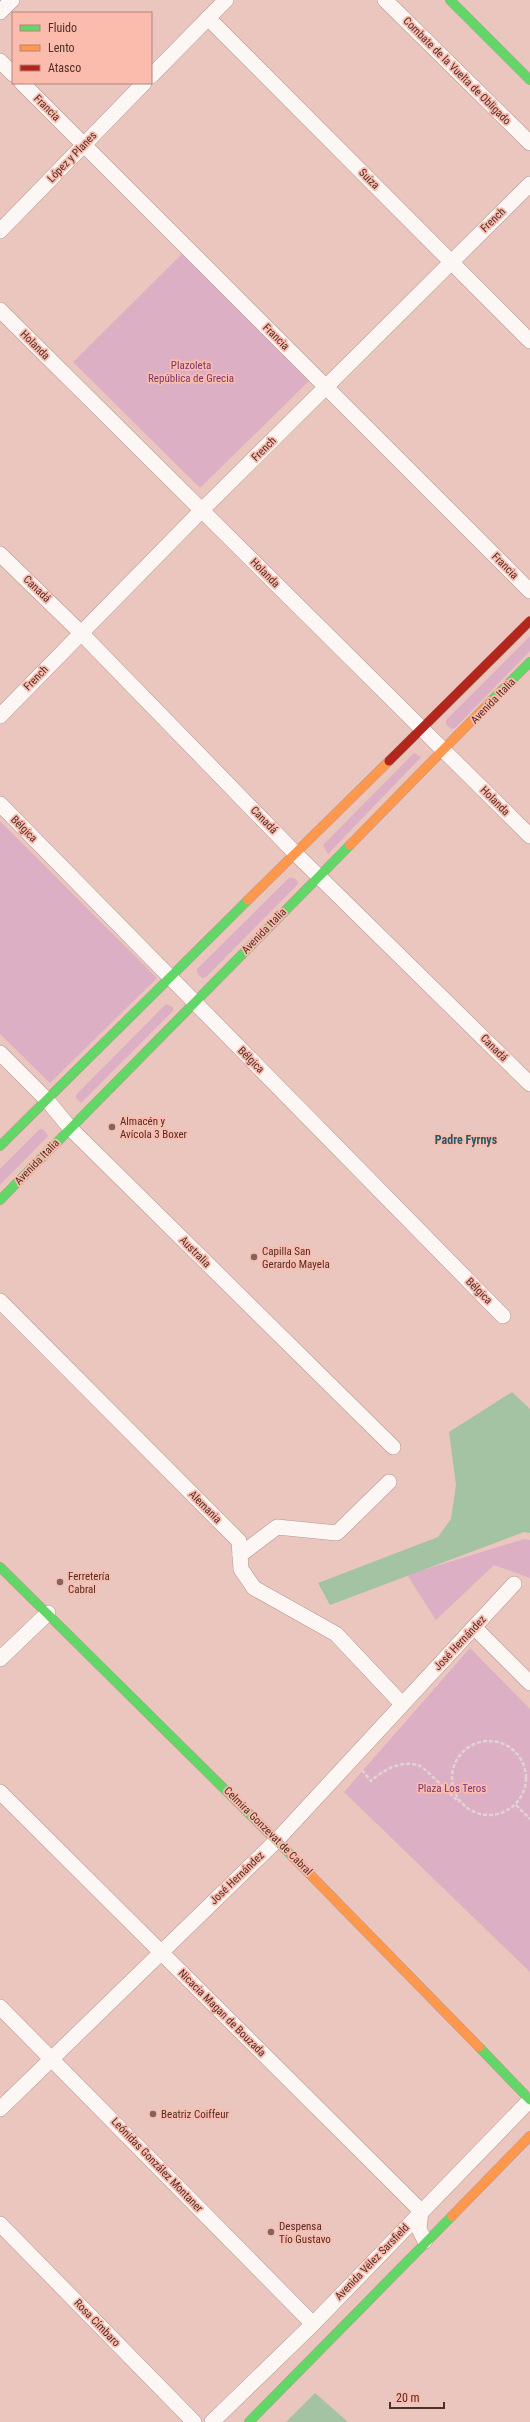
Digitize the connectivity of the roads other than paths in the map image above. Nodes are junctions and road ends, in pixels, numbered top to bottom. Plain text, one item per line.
1 (12, 0) edge
2 (226, 0) edge
3 (385, 0) edge
4 (450, 0) edge
5 (0, 12) edge
6 (208, 18) junction
7 (0, 61) edge
8 (12, 73) edge
9 (152, 75) edge
10 (530, 80) edge
11 (23, 84) edge
12 (143, 84) edge
13 (530, 143) edge
14 (84, 145) junction
15 (530, 184) edge
16 (0, 231) edge
17 (451, 261) junction
18 (0, 310) edge
19 (530, 341) edge
20 (326, 387) junction
21 (201, 511) junction
22 (0, 554) edge
23 (530, 591) edge
24 (530, 621) edge
25 (80, 632) junction
26 (530, 662) edge
27 (0, 716) edge
28 (423, 729) junction
29 (445, 751) junction
30 (0, 804) edge
31 (530, 836) edge
32 (296, 854) junction
33 (318, 876) junction
34 (170, 976) junction
35 (194, 1002) junction
36 (0, 1053) edge
37 (530, 1084) edge
38 (47, 1100) junction
39 (70, 1128) junction
40 (0, 1146) edge
41 (0, 1200) edge
42 (0, 1302) edge
43 (503, 1316) dead end
44 (393, 1447) dead end
45 (389, 1482) dead end
46 (240, 1555) junction
47 (0, 1567) edge
48 (514, 1584) dead end
49 (48, 1613) junction
50 (475, 1628) junction
51 (0, 1659) edge
52 (530, 1683) edge
53 (402, 1704) junction
54 (0, 1792) edge
55 (277, 1840) junction
56 (160, 1951) junction
57 (0, 2007) edge
58 (52, 2059) junction
59 (530, 2100) edge
60 (0, 2109) edge
61 (530, 2136) edge
62 (421, 2211) junction
63 (0, 2224) edge
64 (425, 2241) junction
65 (312, 2324) junction
66 (194, 2422) edge
67 (212, 2422) edge
68 (249, 2422) edge

1 - 5 street
2 - 6 street
3 - 13 street, Combate de la Vuelta de Obligado
4 - 10 main road
6 - 9 street
6 - 17 street, Suiza
7 - 8 street
11 - 14 street, Francia
12 - 14 street, López y Planes
14 - 16 street, López y Planes
14 - 20 street, Francia
15 - 17 street, French
17 - 19 street, Suiza
17 - 20 street, French
18 - 21 street, Holanda
20 - 21 street, French
20 - 23 street, Francia
21 - 25 street, French
21 - 28 street, Holanda
22 - 25 street, Canadá
24 - 28 main road
25 - 27 street, French
25 - 32 street, Canadá
26 - 29 main road, Avenida Italia
28 - 29 street, Holanda
28 - 32 main road
29 - 31 street, Holanda
29 - 33 main road, Avenida Italia
30 - 34 street, Bélgica
32 - 33 street, Canadá
32 - 34 main road
33 - 35 main road, Avenida Italia
33 - 37 street, Canadá
34 - 35 street, Bélgica
34 - 38 main road
35 - 39 main road, Avenida Italia
35 - 43 street, Bélgica
36 - 38 street, Australia
38 - 39 street, Australia
38 - 40 main road
39 - 41 main road, Avenida Italia
39 - 44 street, Australia
42 - 46 street, Alemania
45 - 46 street
46 - 53 street, Alemania
47 - 49 main road, Celmira Gonzevat de Cabral
48 - 50 street, José Hernández
49 - 51 street
49 - 55 main road, Celmira Gonzevat de Cabral
50 - 52 street
50 - 53 street, José Hernández
53 - 55 street, José Hernández
54 - 56 street, Nicacia Magan de Bouzada
55 - 56 street, José Hernández
55 - 59 main road, Celmira Gonzevat de Cabral
56 - 58 street, José Hernández
56 - 62 street, Nicacia Magan de Bouzada
57 - 58 street, Leónidas González Montaner
58 - 60 street, José Hernández
58 - 65 street, Leónidas González Montaner
59 - 62 street, Avenida Vélez Sarsfield
61 - 64 main road
62 - 64 street
62 - 65 street, Avenida Vélez Sarsfield
63 - 66 street, Rosa Címbaro
64 - 68 main road
65 - 67 street, Avenida Vélez Sarsfield

